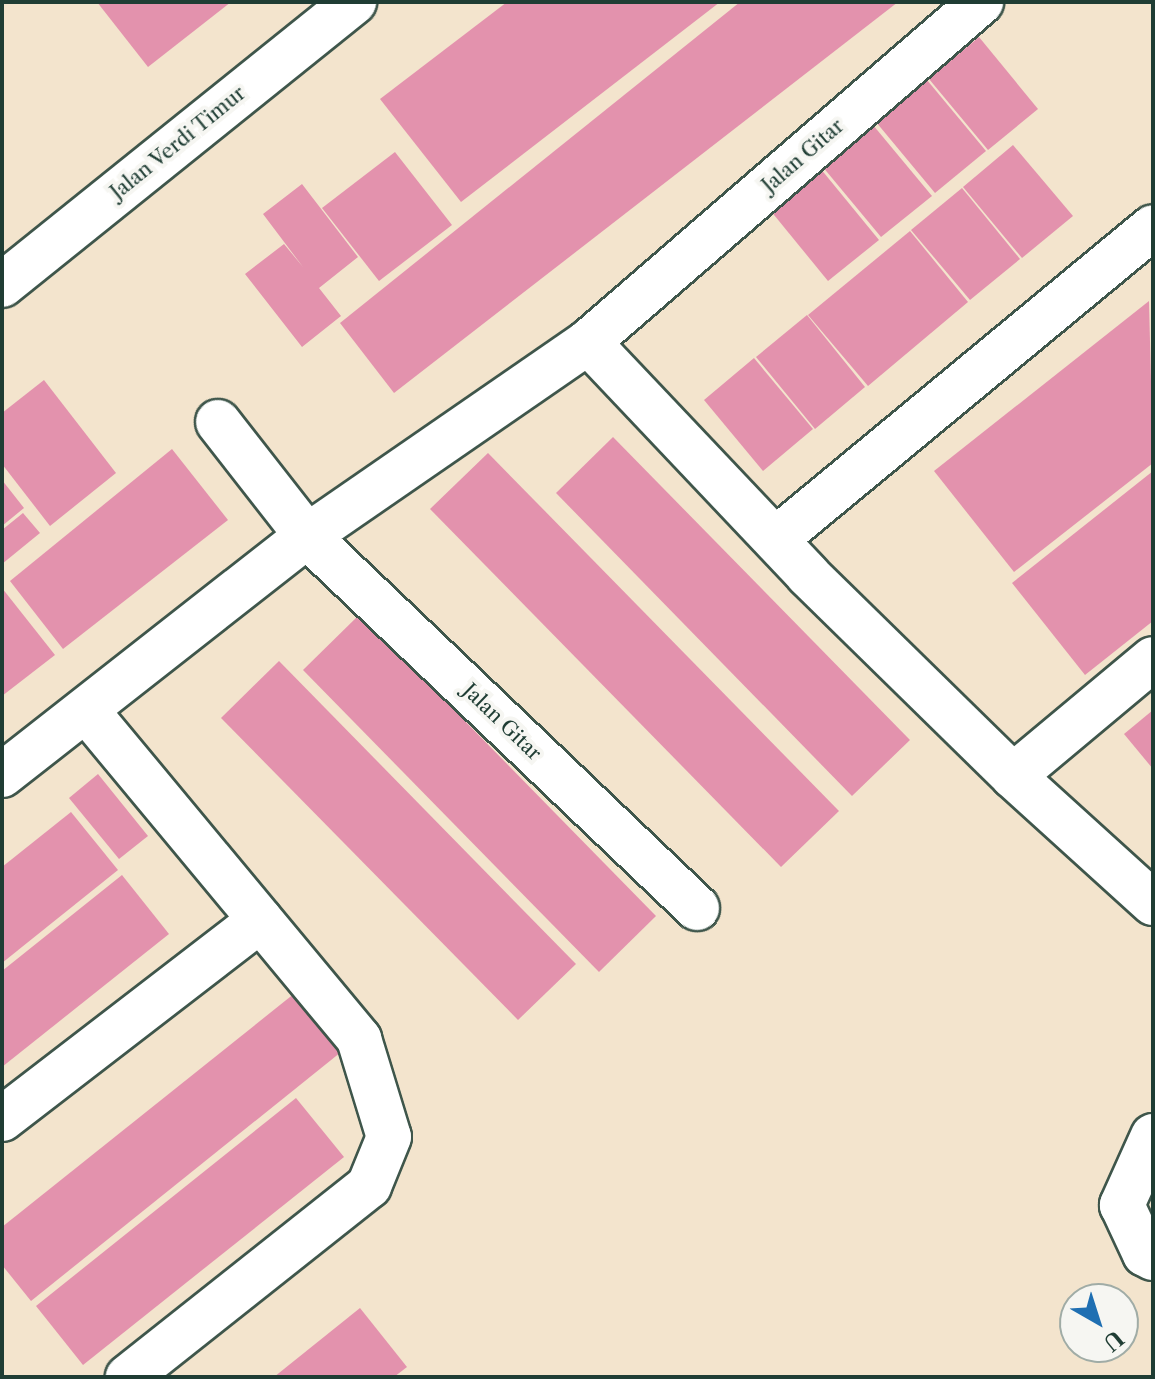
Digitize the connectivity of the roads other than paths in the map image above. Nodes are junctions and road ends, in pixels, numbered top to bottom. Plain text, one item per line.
1 (354, 2) edge
2 (981, 2) edge
3 (1153, 227) edge
4 (2, 285) edge
5 (588, 342) junction
6 (218, 422) dead end
7 (307, 536) junction
8 (776, 539) junction
9 (1153, 659) edge
10 (86, 710) junction
11 (2, 775) edge
12 (1013, 776) junction
13 (1153, 903) edge
14 (697, 908) dead end
15 (260, 920) junction
16 (2, 1119) edge
17 (1153, 1136) edge
18 (1153, 1258) edge
19 (128, 1377) edge

1 - 4 street, Jalan Verdi Timur
2 - 5 street, Jalan Gitar
3 - 8 street
5 - 7 street, Jalan Gitar
5 - 8 street
6 - 7 street, Jalan Gitar
7 - 10 street, Jalan Gitar
7 - 14 street, Jalan Gitar
8 - 12 street
9 - 12 street
10 - 11 street, Jalan Gitar
10 - 15 street
12 - 13 street
15 - 16 street
15 - 19 street
17 - 18 street

